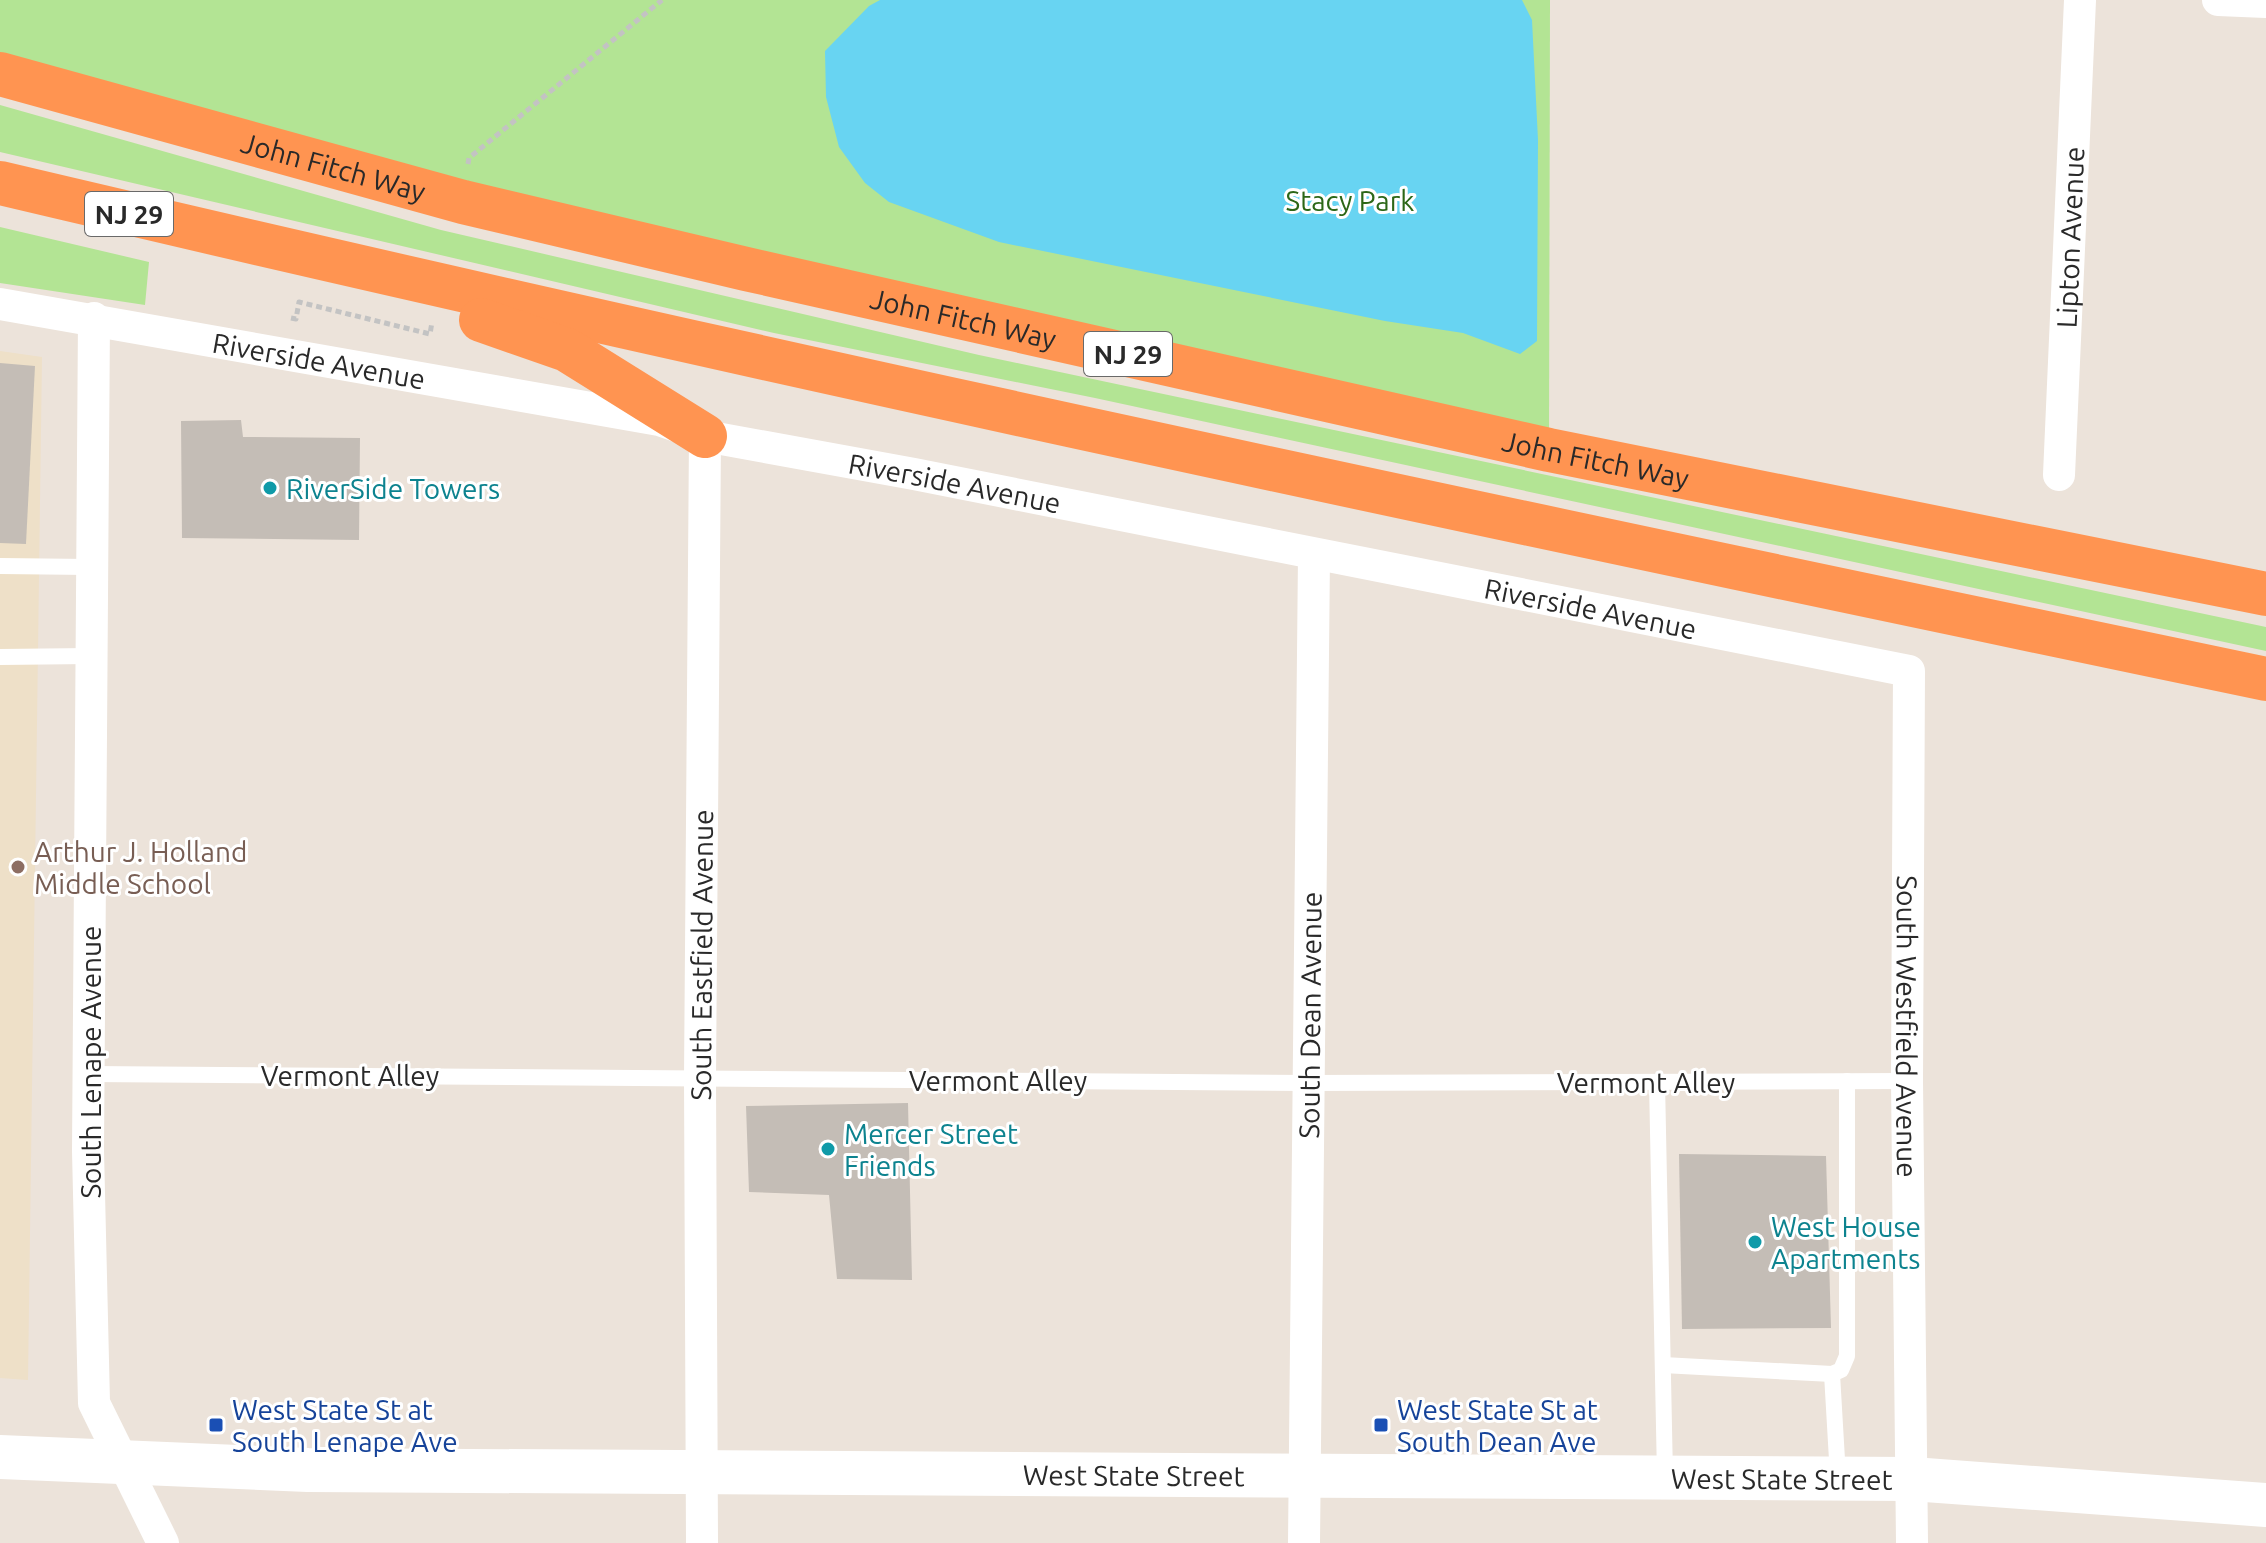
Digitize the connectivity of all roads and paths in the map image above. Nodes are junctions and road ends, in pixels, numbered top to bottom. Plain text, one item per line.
1 (662, 0) edge
2 (2080, 0) edge
3 (2218, 0) edge
4 (2266, 2) edge
5 (0, 74) edge
6 (572, 75) dead end
7 (0, 183) edge
8 (259, 244) junction
9 (0, 304) edge
10 (94, 318) junction
11 (705, 436) junction
12 (2059, 475) dead end
13 (1314, 555) junction
14 (0, 566) edge
15 (90, 567) junction
16 (2266, 594) edge
17 (90, 656) junction
18 (0, 657) edge
19 (1909, 671) joint
20 (2266, 679) edge
21 (89, 1074) junction
22 (700, 1078) junction
23 (1847, 1081) junction
24 (1907, 1081) junction
25 (1657, 1082) junction
26 (1308, 1083) junction
27 (1663, 1365) junction
28 (1832, 1374) junction
29 (0, 1457) edge
30 (122, 1463) junction
31 (703, 1473) junction
32 (1305, 1475) junction
33 (1665, 1477) junction
34 (1838, 1478) junction
35 (1912, 1479) junction
36 (2266, 1505) edge
37 (163, 1543) edge
38 (702, 1543) edge
39 (1304, 1543) edge
40 (1912, 1543) edge

1 - 6 path
2 - 12 street, Lipton Avenue
3 - 4 street
5 - 16 highway, John Fitch Way / NJ 29
7 - 8 highway, NJ 29
8 - 11 highway
8 - 20 highway, NJ 29
9 - 10 street, Riverside Avenue
10 - 11 street, Riverside Avenue
10 - 15 street, South Lenape Avenue
11 - 13 street, Riverside Avenue
11 - 22 street, South Eastfield Avenue
13 - 19 street, Riverside Avenue
13 - 26 street, South Dean Avenue
14 - 15 lane
15 - 17 street, South Lenape Avenue
17 - 18 lane
17 - 21 street, South Lenape Avenue
19 - 24 street, South Westfield Avenue
21 - 22 lane, Vermont Alley
21 - 30 street, South Lenape Avenue
22 - 26 lane, Vermont Alley
22 - 31 street, South Eastfield Avenue
23 - 24 lane, Vermont Alley
23 - 25 lane, Vermont Alley
23 - 28 lane
24 - 35 street, South Westfield Avenue
25 - 26 lane, Vermont Alley
25 - 27 lane
26 - 32 street, South Dean Avenue
27 - 28 lane
27 - 33 lane
28 - 34 lane
29 - 30 main road, West State Street
30 - 31 main road, West State Street
30 - 37 street, South Lenape Avenue
31 - 32 main road, West State Street
31 - 38 street, South Eastfield Avenue
32 - 33 main road, West State Street
32 - 39 street, South Dean Avenue
33 - 34 main road, West State Street
34 - 35 main road, West State Street
35 - 36 main road, West State Street
35 - 40 street, South Westfield Avenue

